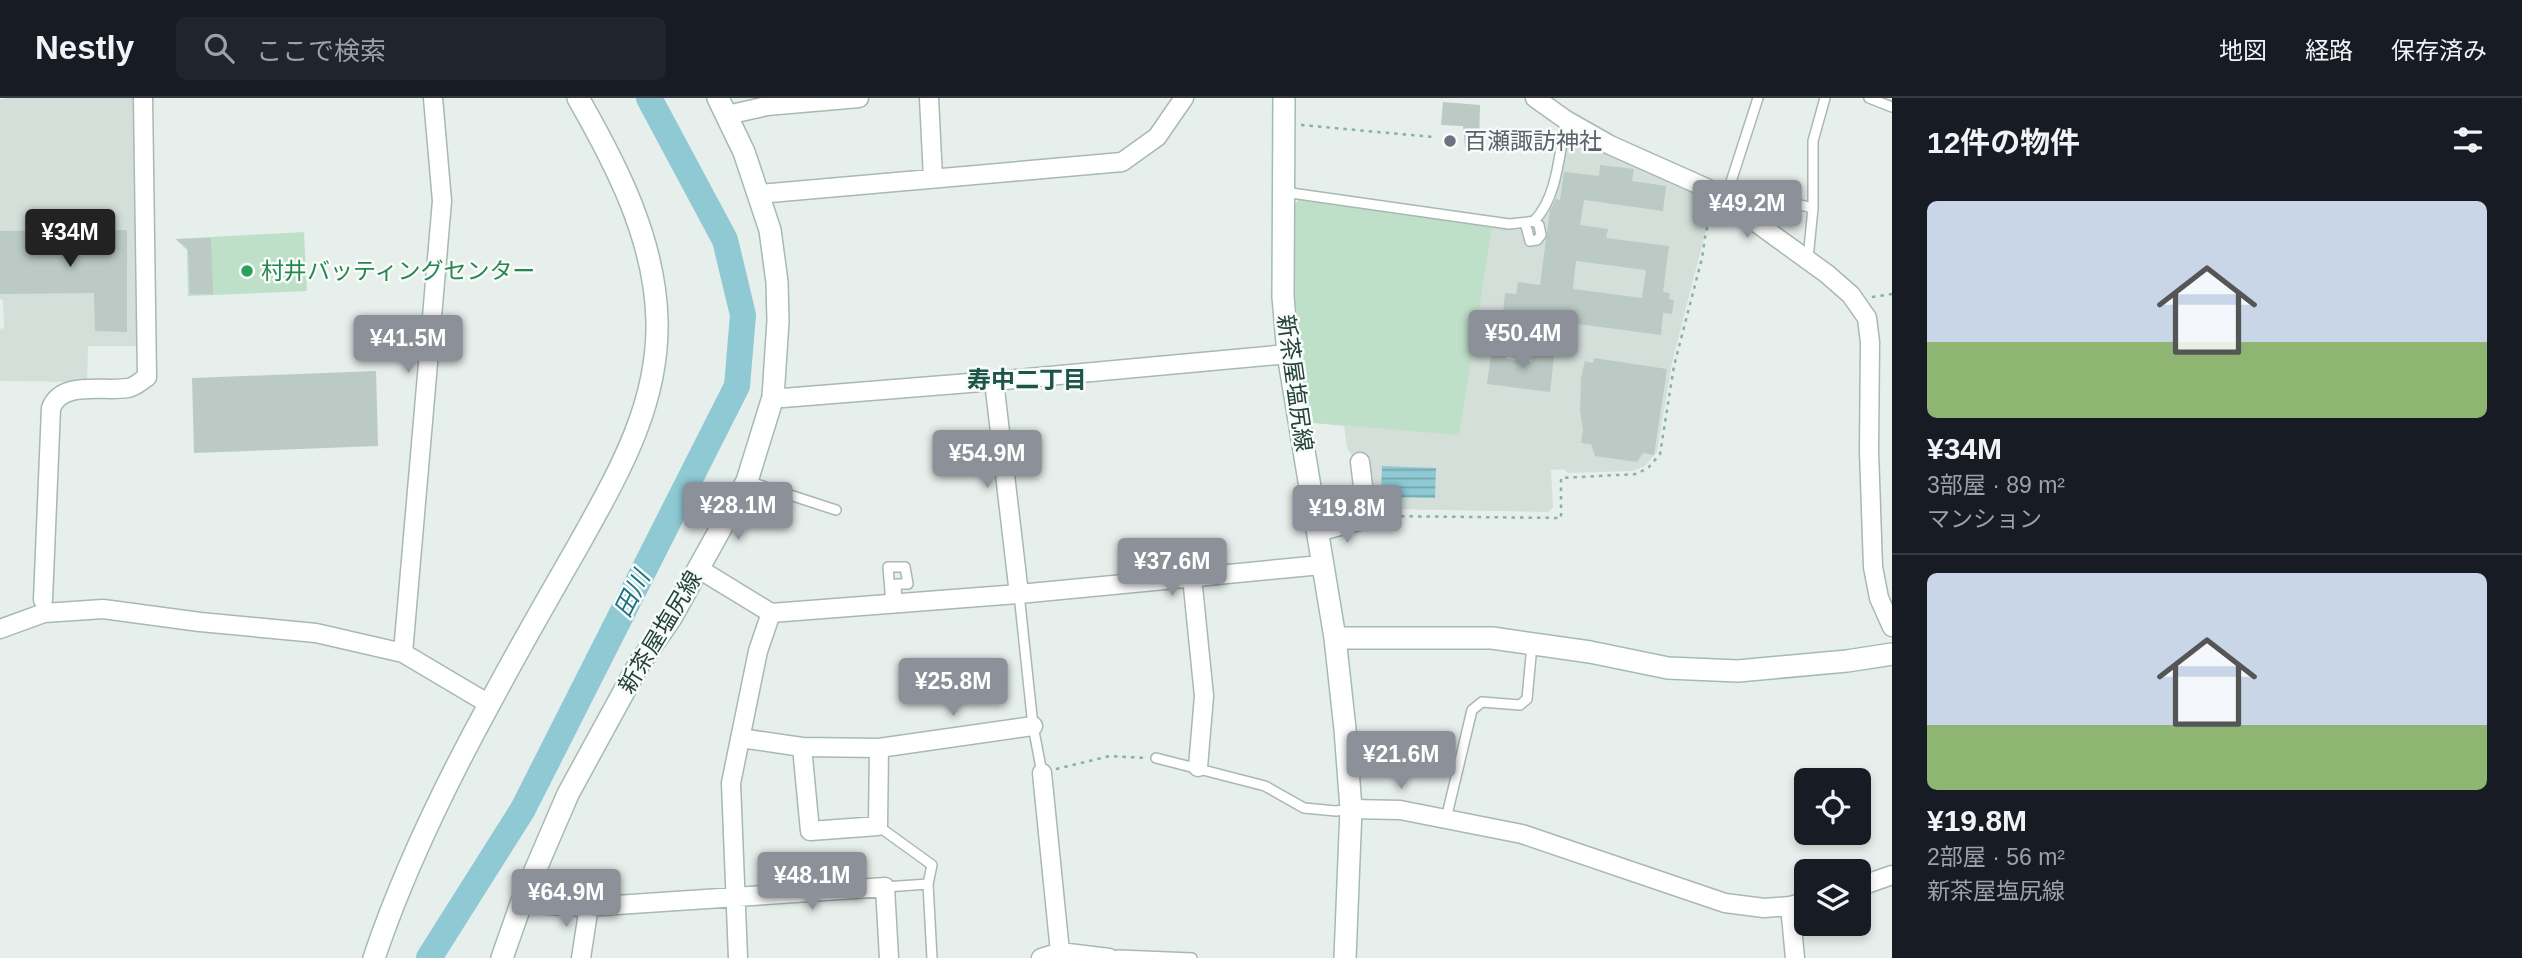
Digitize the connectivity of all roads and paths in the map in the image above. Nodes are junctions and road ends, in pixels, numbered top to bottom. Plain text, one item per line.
1 (143, 98) edge
2 (433, 98) edge
3 (578, 98) edge
4 (859, 98) edge
5 (929, 98) edge
6 (1184, 98) edge
7 (1284, 98) edge
8 (1535, 98) edge
9 (1758, 98) edge
10 (1825, 98) edge
11 (1869, 98) edge
12 (767, 102) edge
13 (722, 107) edge
14 (1892, 107) edge
15 (1566, 120) junction
16 (1284, 123) junction
17 (1433, 137) dead end
18 (933, 178) junction
19 (1284, 192) junction
20 (1725, 193) junction
21 (759, 194) junction
22 (1813, 208) junction
23 (1808, 260) junction
24 (1288, 354) junction
25 (994, 381) junction
26 (783, 398) dead end
27 (1360, 462) dead end
28 (747, 481) junction
29 (836, 510) dead end
30 (1367, 519) junction
31 (1317, 533) junction
32 (1321, 565) junction
33 (699, 569) junction
34 (1192, 577) junction
35 (1018, 594) junction
36 (43, 600) dead end
37 (771, 613) junction
38 (1892, 627) edge
39 (0, 629) edge
40 (1335, 638) junction
41 (1532, 643) junction
42 (402, 653) junction
43 (1892, 654) edge
44 (489, 704) junction
45 (1033, 726) junction
46 (740, 738) junction
47 (802, 747) junction
48 (879, 748) junction
49 (1156, 758) joint
50 (1198, 767) junction
51 (1042, 773) junction
52 (1350, 808) junction
53 (1446, 819) junction
54 (878, 826) junction
55 (1892, 875) edge
56 (1871, 882) edge
57 (928, 884) junction
58 (885, 887) junction
59 (736, 897) junction
60 (522, 901) junction
61 (1794, 904) edge
62 (589, 906) junction
63 (1796, 936) edge
64 (1060, 952) junction
65 (1108, 957) edge
66 (374, 958) edge
67 (502, 958) edge
68 (581, 958) edge
69 (737, 958) edge
70 (889, 958) edge
71 (932, 958) edge
72 (1041, 958) edge
73 (1192, 958) edge
74 (1345, 958) edge
75 (1795, 958) edge

1 - 36 street
2 - 42 street
3 - 44 main road
4 - 12 street
5 - 18 street
6 - 18 street
7 - 16 main road, 新茶屋塩尻線
8 - 15 street
9 - 20 lane
10 - 22 lane
11 - 14 lane
12 - 13 street
13 - 21 main road, 新茶屋塩尻線
15 - 19 lane
15 - 20 street
16 - 17 path
16 - 19 main road, 新茶屋塩尻線
18 - 21 street
19 - 24 main road, 新茶屋塩尻線
20 - 22 lane
20 - 23 street
20 - 30 path
21 - 28 main road, 新茶屋塩尻線
22 - 23 lane
23 - 38 street
24 - 25 street
24 - 31 main road, 新茶屋塩尻線
25 - 26 street
25 - 35 street
27 - 30 street
28 - 29 lane
28 - 33 main road, 新茶屋塩尻線
30 - 31 street
31 - 32 main road, 新茶屋塩尻線
32 - 34 street
32 - 40 main road, 新茶屋塩尻線
33 - 37 street
33 - 60 main road, 新茶屋塩尻線
34 - 35 street
34 - 50 street
35 - 37 street
35 - 45 lane
37 - 46 street
39 - 42 street
40 - 41 main road
40 - 52 main road, 新茶屋塩尻線
41 - 43 main road
41 - 53 lane
42 - 44 street
44 - 66 main road
45 - 48 street
45 - 51 lane
46 - 47 street
46 - 59 street
47 - 48 street
47 - 54 street
48 - 54 street
49 - 50 lane
49 - 51 path
50 - 52 lane
51 - 64 street
52 - 53 street
52 - 74 main road, 新茶屋塩尻線
53 - 61 street
54 - 57 lane
55 - 56 street
57 - 58 lane
57 - 71 lane
58 - 59 street
58 - 70 street
59 - 62 street
59 - 69 street
60 - 62 street
60 - 67 main road, 新茶屋塩尻線
62 - 68 street
63 - 75 street
64 - 65 street
64 - 72 street
65 - 73 lane

